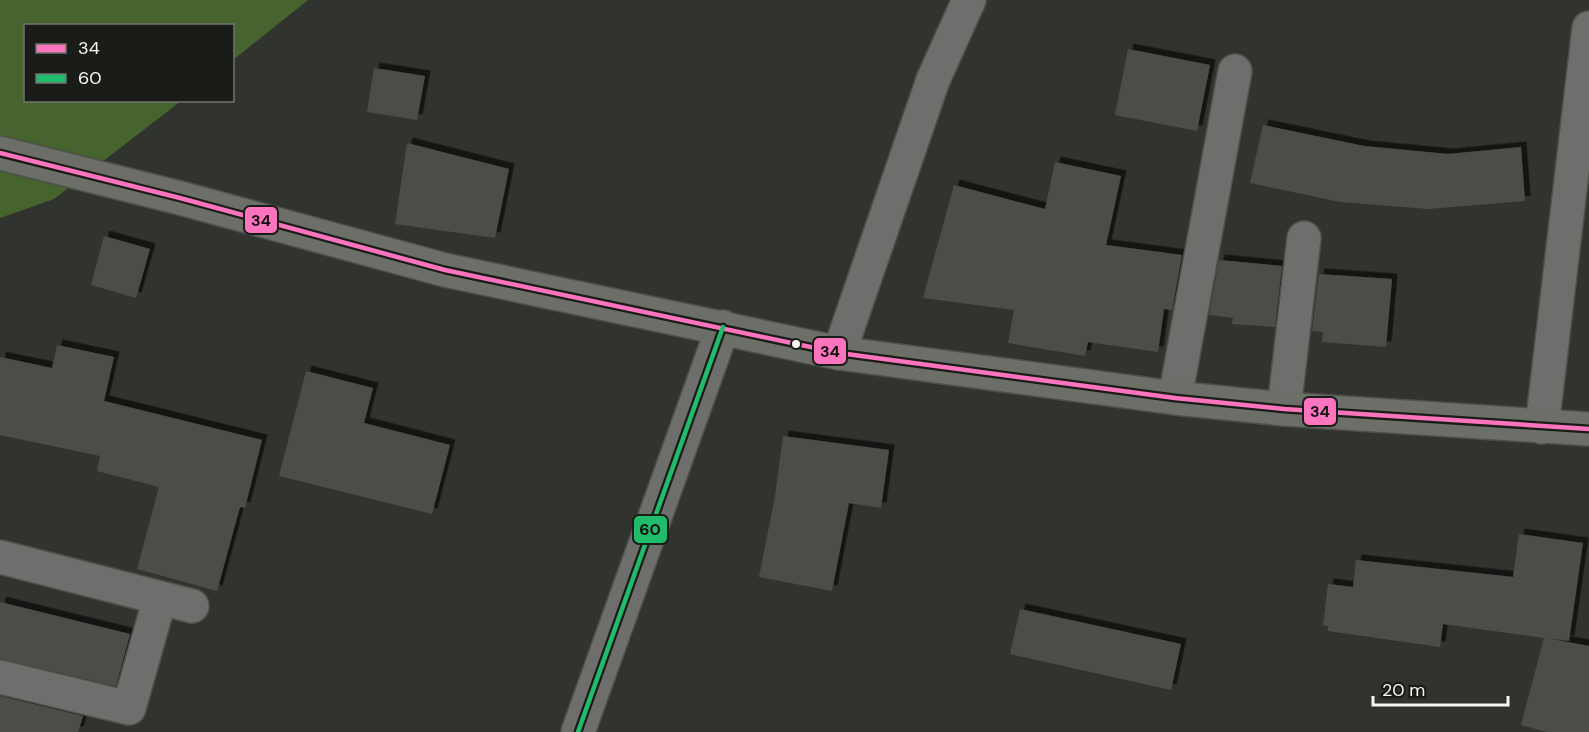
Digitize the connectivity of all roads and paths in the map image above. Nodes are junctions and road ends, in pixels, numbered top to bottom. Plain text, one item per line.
1 (969, 0) edge
2 (1589, 28) edge
3 (1235, 71) dead end
4 (0, 153) edge
5 (1304, 238) dead end
6 (723, 327) junction
7 (839, 353) junction
8 (1175, 398) junction
9 (1284, 409) junction
10 (1542, 427) junction
11 (1589, 429) edge
12 (0, 557) edge
13 (160, 598) junction
14 (192, 606) dead end
15 (0, 677) edge
16 (578, 732) edge

1 - 7 street
2 - 10 street
3 - 8 street
4 - 6 main road
5 - 9 street
6 - 7 main road
6 - 16 street
7 - 8 main road
8 - 9 main road
9 - 10 main road
10 - 11 main road
12 - 13 street
13 - 14 street
13 - 15 street

